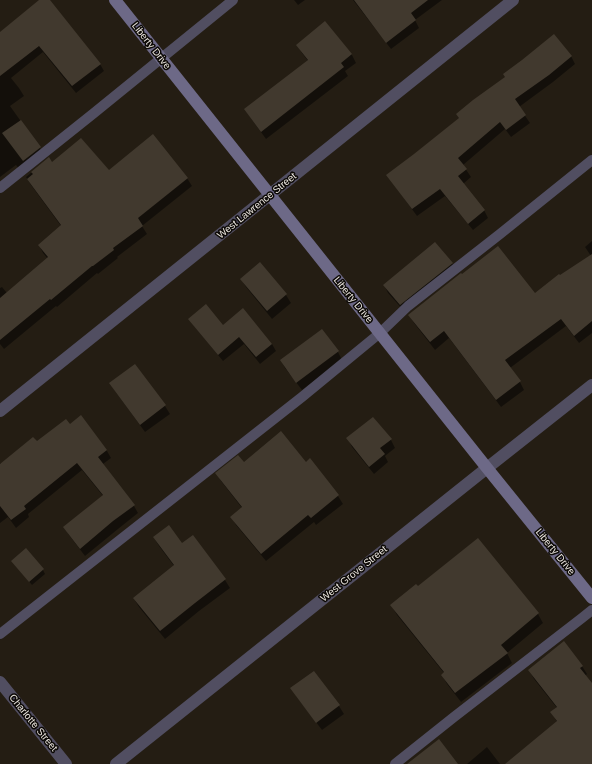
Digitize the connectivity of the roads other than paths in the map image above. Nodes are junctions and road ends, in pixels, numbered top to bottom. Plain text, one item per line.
1 (114, 0) edge
2 (233, 0) edge
3 (513, 0) edge
4 (161, 58) junction
5 (592, 160) edge
6 (0, 188) edge
7 (269, 196) junction
8 (380, 333) junction
9 (592, 385) edge
10 (0, 411) edge
11 (487, 468) junction
12 (592, 598) edge
13 (592, 610) edge
14 (0, 634) edge
15 (0, 682) edge
16 (66, 764) edge
17 (116, 764) edge
18 (395, 764) edge

1 - 4 street, Liberty Drive
2 - 4 lane
3 - 7 street, West Lawrence Street
4 - 6 lane
4 - 7 street, Liberty Drive
5 - 8 lane
7 - 8 street, Liberty Drive
7 - 10 street, West Lawrence Street
8 - 11 street, Liberty Drive
8 - 14 lane
9 - 11 street, West Grove Street
11 - 12 street, Liberty Drive
11 - 17 street, West Grove Street
13 - 18 lane
15 - 16 street, Charlotte Street

